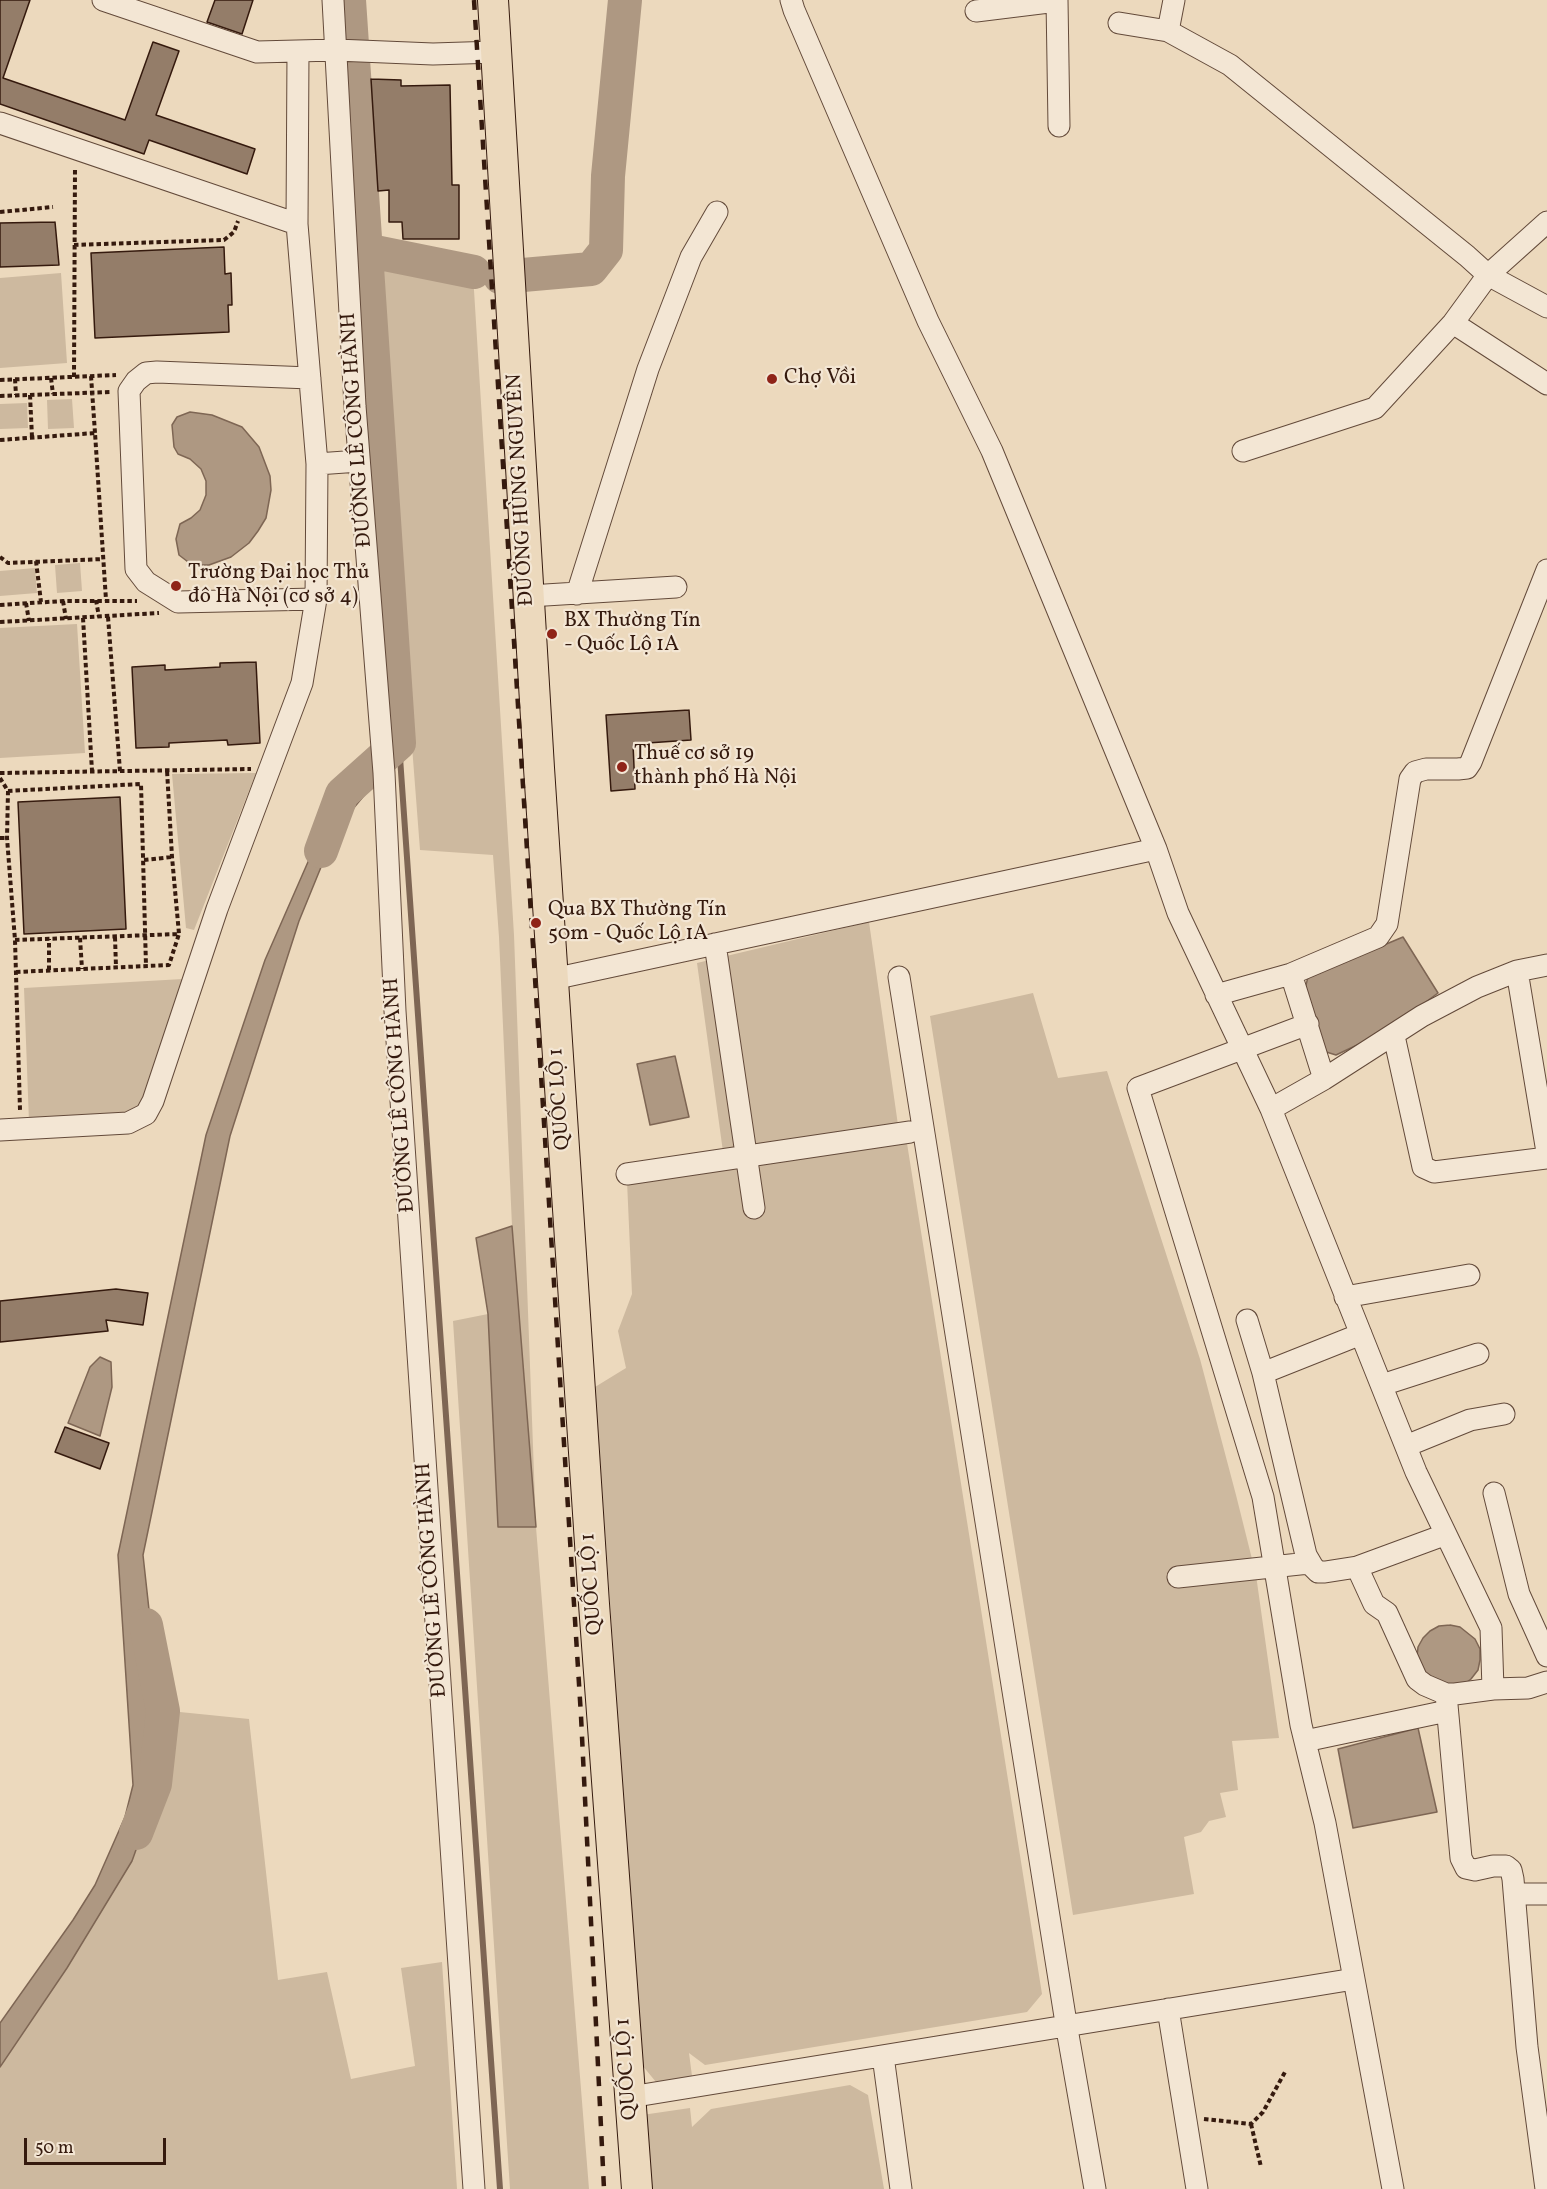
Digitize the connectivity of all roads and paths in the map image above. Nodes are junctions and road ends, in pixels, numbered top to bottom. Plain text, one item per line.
1 (103, 0) edge
2 (333, 0) edge
3 (493, 0) edge
4 (791, 0) edge
5 (1057, 0) edge
6 (1174, 0) edge
7 (976, 11) dead end
8 (1119, 23) dead end
9 (1168, 31) junction
10 (341, 50) junction
11 (298, 52) junction
12 (496, 52) junction
13 (0, 123) edge
14 (1059, 126) dead end
15 (75, 148) junction
16 (243, 206) junction
17 (53, 207) dead end
18 (0, 212) edge
19 (717, 212) dead end
20 (1547, 222) edge
21 (297, 224) junction
22 (75, 245) junction
23 (1488, 275) junction
24 (1547, 307) edge
25 (1453, 323) junction
26 (146, 374) junction
27 (91, 376) junction
28 (74, 377) junction
29 (51, 378) junction
30 (310, 378) junction
31 (0, 380) edge
32 (15, 380) junction
33 (1547, 384) edge
34 (129, 391) junction
35 (53, 394) junction
36 (90, 394) junction
37 (16, 395) junction
38 (30, 395) junction
39 (0, 396) edge
40 (95, 433) junction
41 (32, 438) junction
42 (0, 440) edge
43 (1243, 451) dead end
44 (359, 460) junction
45 (317, 464) junction
46 (0, 557) edge
47 (103, 559) junction
48 (36, 561) junction
49 (1547, 570) edge
50 (676, 587) dead end
51 (577, 594) junction
52 (529, 596) junction
53 (316, 599) junction
54 (96, 600) junction
55 (106, 600) junction
56 (63, 601) junction
57 (142, 601) dead end
58 (41, 602) junction
59 (178, 602) junction
60 (26, 603) junction
61 (0, 605) edge
62 (99, 617) junction
63 (108, 617) junction
64 (83, 618) junction
65 (66, 619) junction
66 (29, 621) junction
67 (0, 622) edge
68 (270, 769) junction
69 (167, 770) junction
70 (92, 771) junction
71 (120, 771) junction
72 (0, 773) edge
73 (0, 778) edge
74 (8, 791) junction
75 (0, 838) edge
76 (7, 838) junction
77 (1156, 849) junction
78 (172, 857) junction
79 (144, 860) junction
80 (179, 934) junction
81 (147, 935) junction
82 (115, 936) junction
83 (80, 938) junction
84 (49, 939) junction
85 (15, 940) junction
86 (715, 944) junction
87 (1547, 965) edge
88 (146, 966) junction
89 (116, 967) junction
90 (81, 969) junction
91 (49, 970) junction
92 (1517, 971) junction
93 (16, 972) junction
94 (1291, 974) junction
95 (899, 978) dead end
96 (553, 979) junction
97 (1216, 995) junction
98 (1308, 1024) junction
99 (1394, 1036) junction
100 (1242, 1049) junction
101 (1324, 1079) junction
102 (1271, 1109) junction
103 (10, 1129) edge
104 (910, 1132) dead end
105 (1547, 1152) edge
106 (746, 1156) junction
107 (1547, 1158) edge
108 (627, 1174) dead end
109 (754, 1209) dead end
110 (1469, 1275) dead end
111 (1345, 1297) junction
112 (1247, 1320) dead end
113 (1361, 1334) junction
114 (1478, 1354) dead end
115 (1263, 1373) junction
116 (1382, 1385) junction
117 (1504, 1414) dead end
118 (1406, 1446) junction
119 (1494, 1493) dead end
120 (1444, 1534) junction
121 (1309, 1563) junction
122 (1274, 1567) junction
123 (1358, 1567) junction
124 (1178, 1577) dead end
125 (1547, 1656) edge
126 (1547, 1682) edge
127 (1493, 1689) junction
128 (1446, 1703) junction
129 (1305, 1741) junction
130 (1515, 1894) junction
131 (1547, 1894) edge
132 (1354, 1979) junction
133 (1168, 2009) junction
134 (1066, 2026) junction
135 (883, 2056) junction
136 (1285, 2072) dead end
137 (630, 2097) junction
138 (1541, 2105) edge
139 (1197, 2120) dead end
140 (1251, 2124) junction
141 (1261, 2168) dead end
142 (474, 2189) edge
143 (637, 2189) edge
144 (901, 2189) edge
145 (1095, 2189) edge
146 (1197, 2189) edge
147 (1393, 2189) edge
148 (1546, 2189) edge

1 - 11 street
2 - 10 street, ĐƯỜNG LÊ CÔNG HÀNH
3 - 12 highway, ĐƯỜNG HÙNG NGUYÊN
4 - 77 street
5 - 7 street
5 - 14 street
6 - 9 street
8 - 9 street
9 - 23 street
10 - 11 street
10 - 12 street
10 - 44 street, ĐƯỜNG LÊ CÔNG HÀNH
11 - 21 street
12 - 52 highway, ĐƯỜNG HÙNG NGUYÊN
13 - 15 street
15 - 16 street
15 - 22 path
16 - 21 street
16 - 22 path
17 - 18 path
19 - 51 street
20 - 23 street
21 - 30 street
22 - 28 path
23 - 24 street
23 - 25 street
25 - 33 street
25 - 43 street
26 - 27 path
26 - 30 street
26 - 34 street
27 - 28 path
27 - 36 path
28 - 29 path
29 - 32 path
29 - 35 path
30 - 45 street
31 - 32 path
32 - 37 path
34 - 36 path
34 - 59 street
35 - 36 path
35 - 38 path
36 - 40 path
37 - 38 path
37 - 39 path
38 - 41 path
40 - 41 path
40 - 47 path
41 - 42 path
44 - 45 street
44 - 142 street, ĐƯỜNG LÊ CÔNG HÀNH
45 - 53 street
46 - 48 path
47 - 48 path
47 - 55 path
48 - 58 path
49 - 94 street
50 - 51 street
51 - 52 street
52 - 96 highway, ĐƯỜNG HÙNG NGUYÊN
53 - 59 street
53 - 68 street
54 - 55 path
54 - 56 path
54 - 62 path
55 - 57 path
56 - 58 path
56 - 65 path
58 - 60 path
59 - 63 path
60 - 61 path
60 - 66 path
62 - 63 path
62 - 64 path
63 - 71 path
64 - 65 path
64 - 70 path
65 - 66 path
66 - 67 path
68 - 69 path
68 - 103 street
69 - 71 path
69 - 78 path
70 - 71 path
70 - 72 path
73 - 74 path
74 - 76 path
74 - 79 path
75 - 76 path
76 - 85 path
77 - 86 street
77 - 97 street
78 - 79 path
78 - 80 path
79 - 81 path
80 - 81 path
80 - 88 path
81 - 82 path
81 - 88 path
82 - 83 path
82 - 89 path
83 - 84 path
83 - 90 path
84 - 85 path
84 - 91 path
85 - 93 path
86 - 96 street
86 - 106 street
87 - 92 street
88 - 89 path
89 - 90 path
90 - 91 path
91 - 93 path
92 - 99 street
92 - 105 street
93 - 103 path
94 - 97 street
94 - 98 street
95 - 134 street
96 - 137 highway, QUỐC LỘ 1
97 - 100 street
98 - 100 street
98 - 101 street
99 - 101 street
99 - 107 street
100 - 102 street
100 - 122 street
101 - 102 street
102 - 111 street
104 - 106 street
106 - 108 street
106 - 109 street
110 - 111 street
111 - 113 street
112 - 115 street
113 - 115 street
113 - 116 street
114 - 116 street
115 - 121 street
116 - 118 street
117 - 118 street
118 - 120 street
119 - 125 street
120 - 123 street
120 - 127 street
121 - 122 street
121 - 123 street
122 - 124 street
122 - 129 street
123 - 128 street
126 - 127 street
127 - 128 street
128 - 129 street
128 - 130 street
129 - 132 street
130 - 131 street
130 - 138 street
132 - 133 street
132 - 147 street
133 - 134 street
133 - 146 street
134 - 135 street
134 - 145 street
135 - 137 street
135 - 144 street
136 - 140 path
137 - 143 highway, QUỐC LỘ 1
138 - 148 street
139 - 140 path
140 - 141 path

